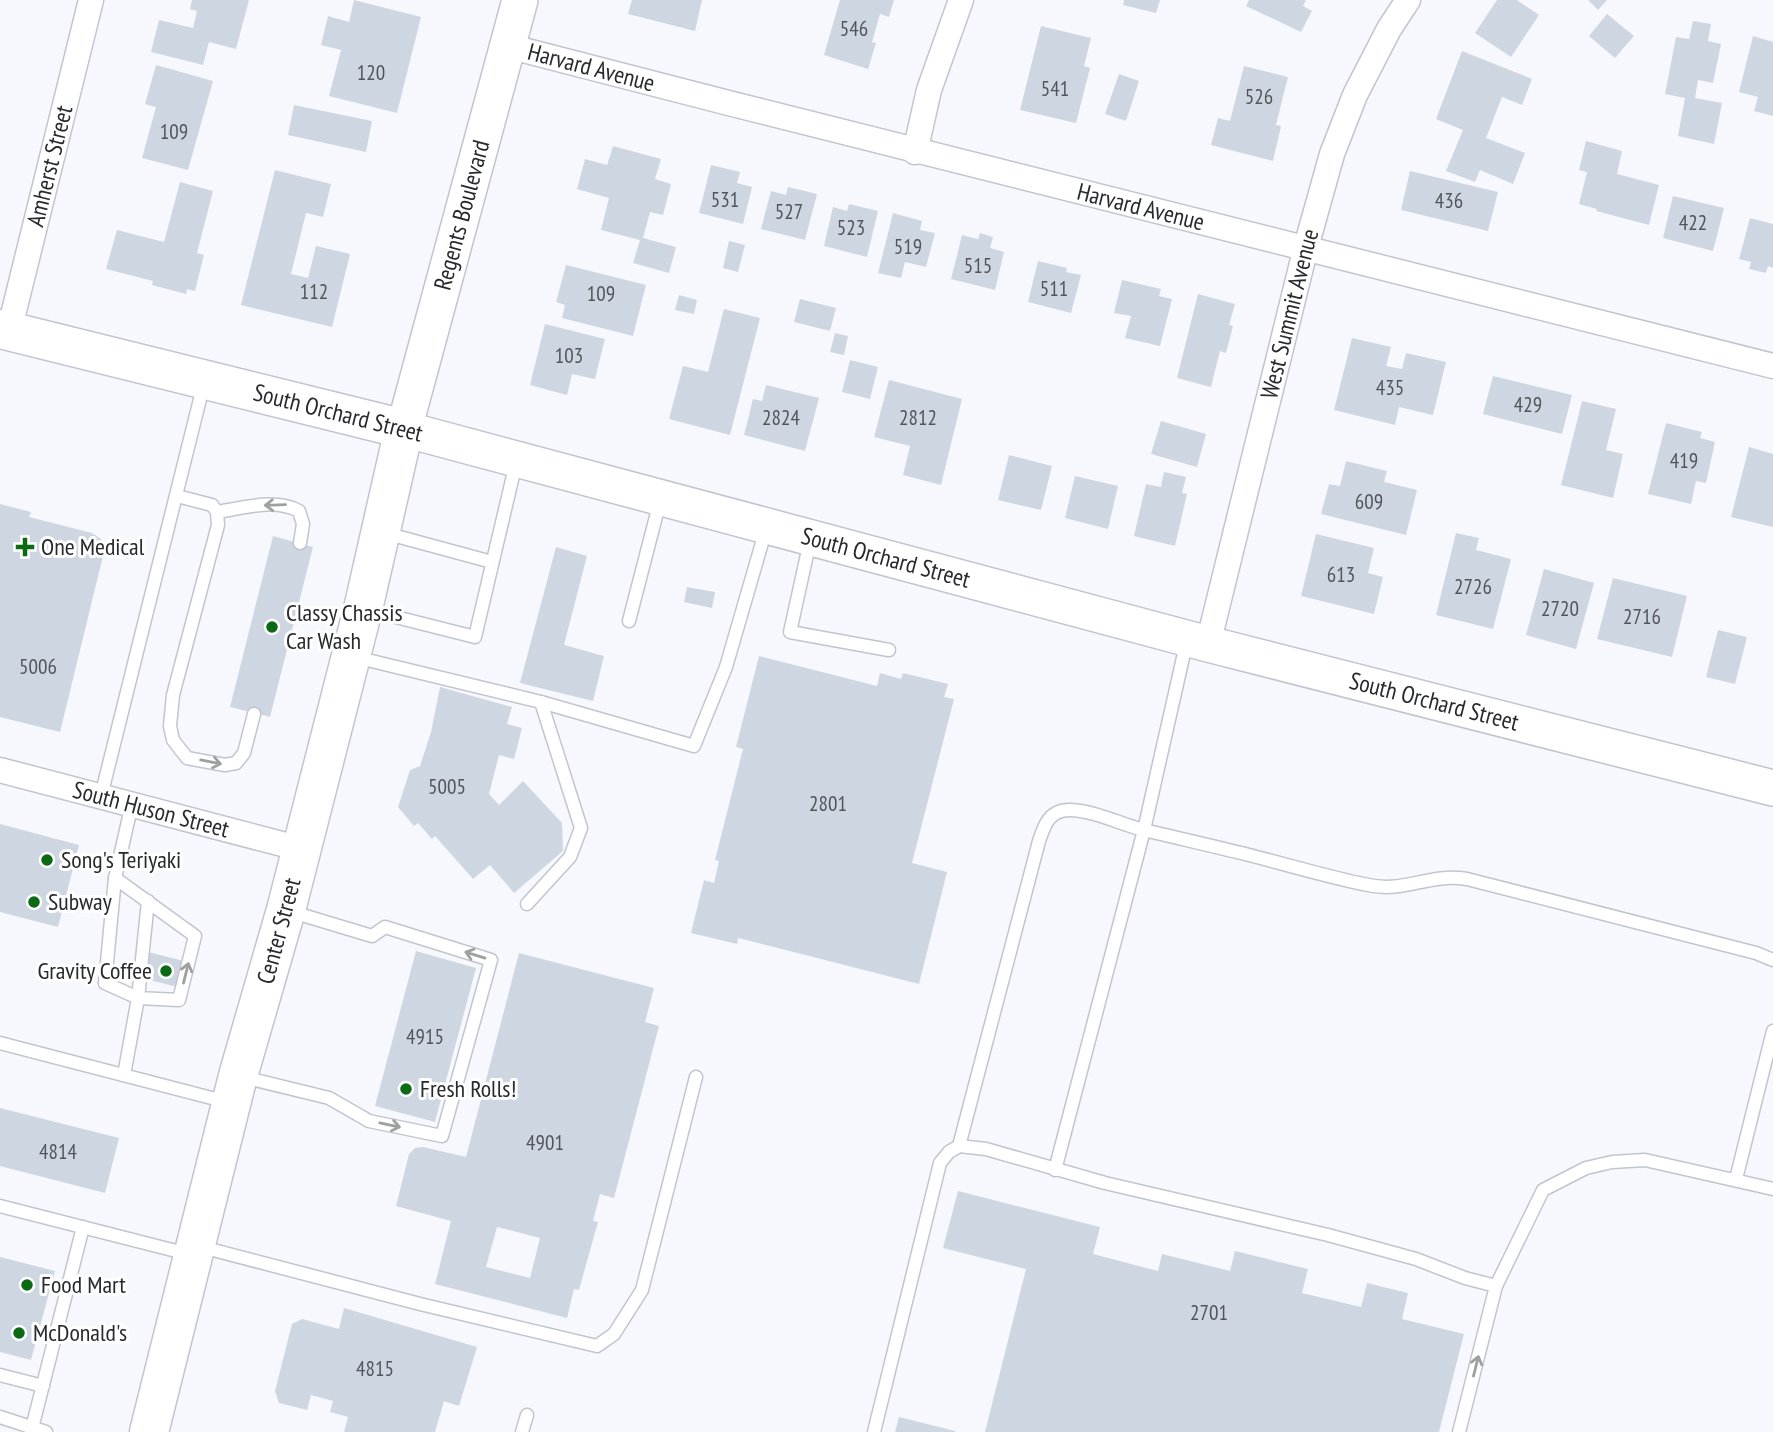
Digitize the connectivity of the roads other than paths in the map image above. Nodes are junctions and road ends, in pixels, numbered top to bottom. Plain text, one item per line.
1 (91, 0) edge
2 (520, 0) edge
3 (961, 0) edge
4 (1408, 0) edge
5 (508, 46) junction
6 (915, 152) junction
7 (1306, 247) junction
8 (4, 330) edge
9 (1773, 366) edge
10 (205, 380) junction
11 (404, 429) junction
12 (517, 459) junction
13 (177, 496) junction
14 (661, 497) junction
15 (217, 512) junction
16 (767, 525) junction
17 (380, 532) junction
18 (811, 537) junction
19 (300, 543) dead end
20 (492, 562) junction
21 (363, 608) junction
22 (629, 621) dead end
23 (1198, 641) junction
24 (889, 650) dead end
25 (351, 656) junction
26 (541, 702) junction
27 (254, 713) dead end
28 (0, 771) edge
29 (1773, 788) edge
30 (101, 796) junction
31 (132, 804) junction
32 (1144, 830) junction
33 (301, 849) junction
34 (115, 878) junction
35 (148, 901) junction
36 (527, 904) dead end
37 (286, 909) junction
38 (1773, 960) edge
39 (138, 998) junction
40 (1773, 1031) edge
41 (0, 1045) edge
42 (124, 1075) junction
43 (696, 1077) dead end
44 (235, 1089) junction
45 (959, 1146) junction
46 (1055, 1170) junction
47 (1736, 1179) junction
48 (1773, 1189) edge
49 (0, 1206) edge
50 (83, 1227) junction
51 (193, 1250) junction
52 (1496, 1286) junction
53 (0, 1375) edge
54 (43, 1386) junction
55 (527, 1415) dead end
56 (0, 1417) edge
57 (32, 1429) edge
58 (46, 1432) edge
59 (149, 1432) edge
60 (522, 1432) edge
61 (874, 1432) edge
62 (1459, 1432) edge

1 - 8 street, Amherst Street
2 - 5 main road, Regents Boulevard
3 - 6 street
4 - 7 street, West Summit Avenue
5 - 6 street, Harvard Avenue
5 - 11 main road, Regents Boulevard
6 - 7 street, Harvard Avenue
7 - 9 street, Harvard Avenue
7 - 23 street, West Summit Avenue
8 - 10 main road, South Orchard Street
10 - 11 main road, South Orchard Street
10 - 13 lane
11 - 12 main road, South Orchard Street
11 - 17 main road, Center Street
12 - 14 main road, South Orchard Street
12 - 20 lane
13 - 15 lane
13 - 30 lane
14 - 16 main road, South Orchard Street
14 - 22 lane
19 -> 15 lane
15 -> 27 lane
16 - 18 main road, South Orchard Street
16 - 26 lane
17 - 20 lane
17 - 21 main road, Center Street
18 - 23 main road, South Orchard Street
18 - 24 lane
20 - 21 lane
21 - 25 main road, Center Street
23 - 29 main road, South Orchard Street
23 - 32 lane
25 - 26 lane
25 - 33 main road, Center Street
26 - 36 lane
28 - 30 street, South Huson Street
30 - 31 street, South Huson Street
31 - 33 street, South Huson Street
31 - 34 lane
32 - 38 lane
32 - 45 lane
32 - 46 lane
33 - 37 main road, Center Street
34 - 35 lane
34 - 39 lane
35 - 39 lane
39 -> 35 lane
37 - 44 main road, Center Street
44 -> 37 lane
39 - 42 lane
40 - 47 lane
41 - 42 lane
42 - 44 lane
43 - 51 lane
44 - 51 main road, Center Street
45 - 46 lane
45 - 61 lane
46 - 52 lane
47 - 48 lane
47 - 52 lane
49 - 50 lane
50 - 51 lane
50 - 54 lane
51 - 59 main road, Center Street
62 -> 52 lane
53 - 54 lane
54 - 57 lane
55 - 60 lane
56 - 57 lane
57 - 58 lane

